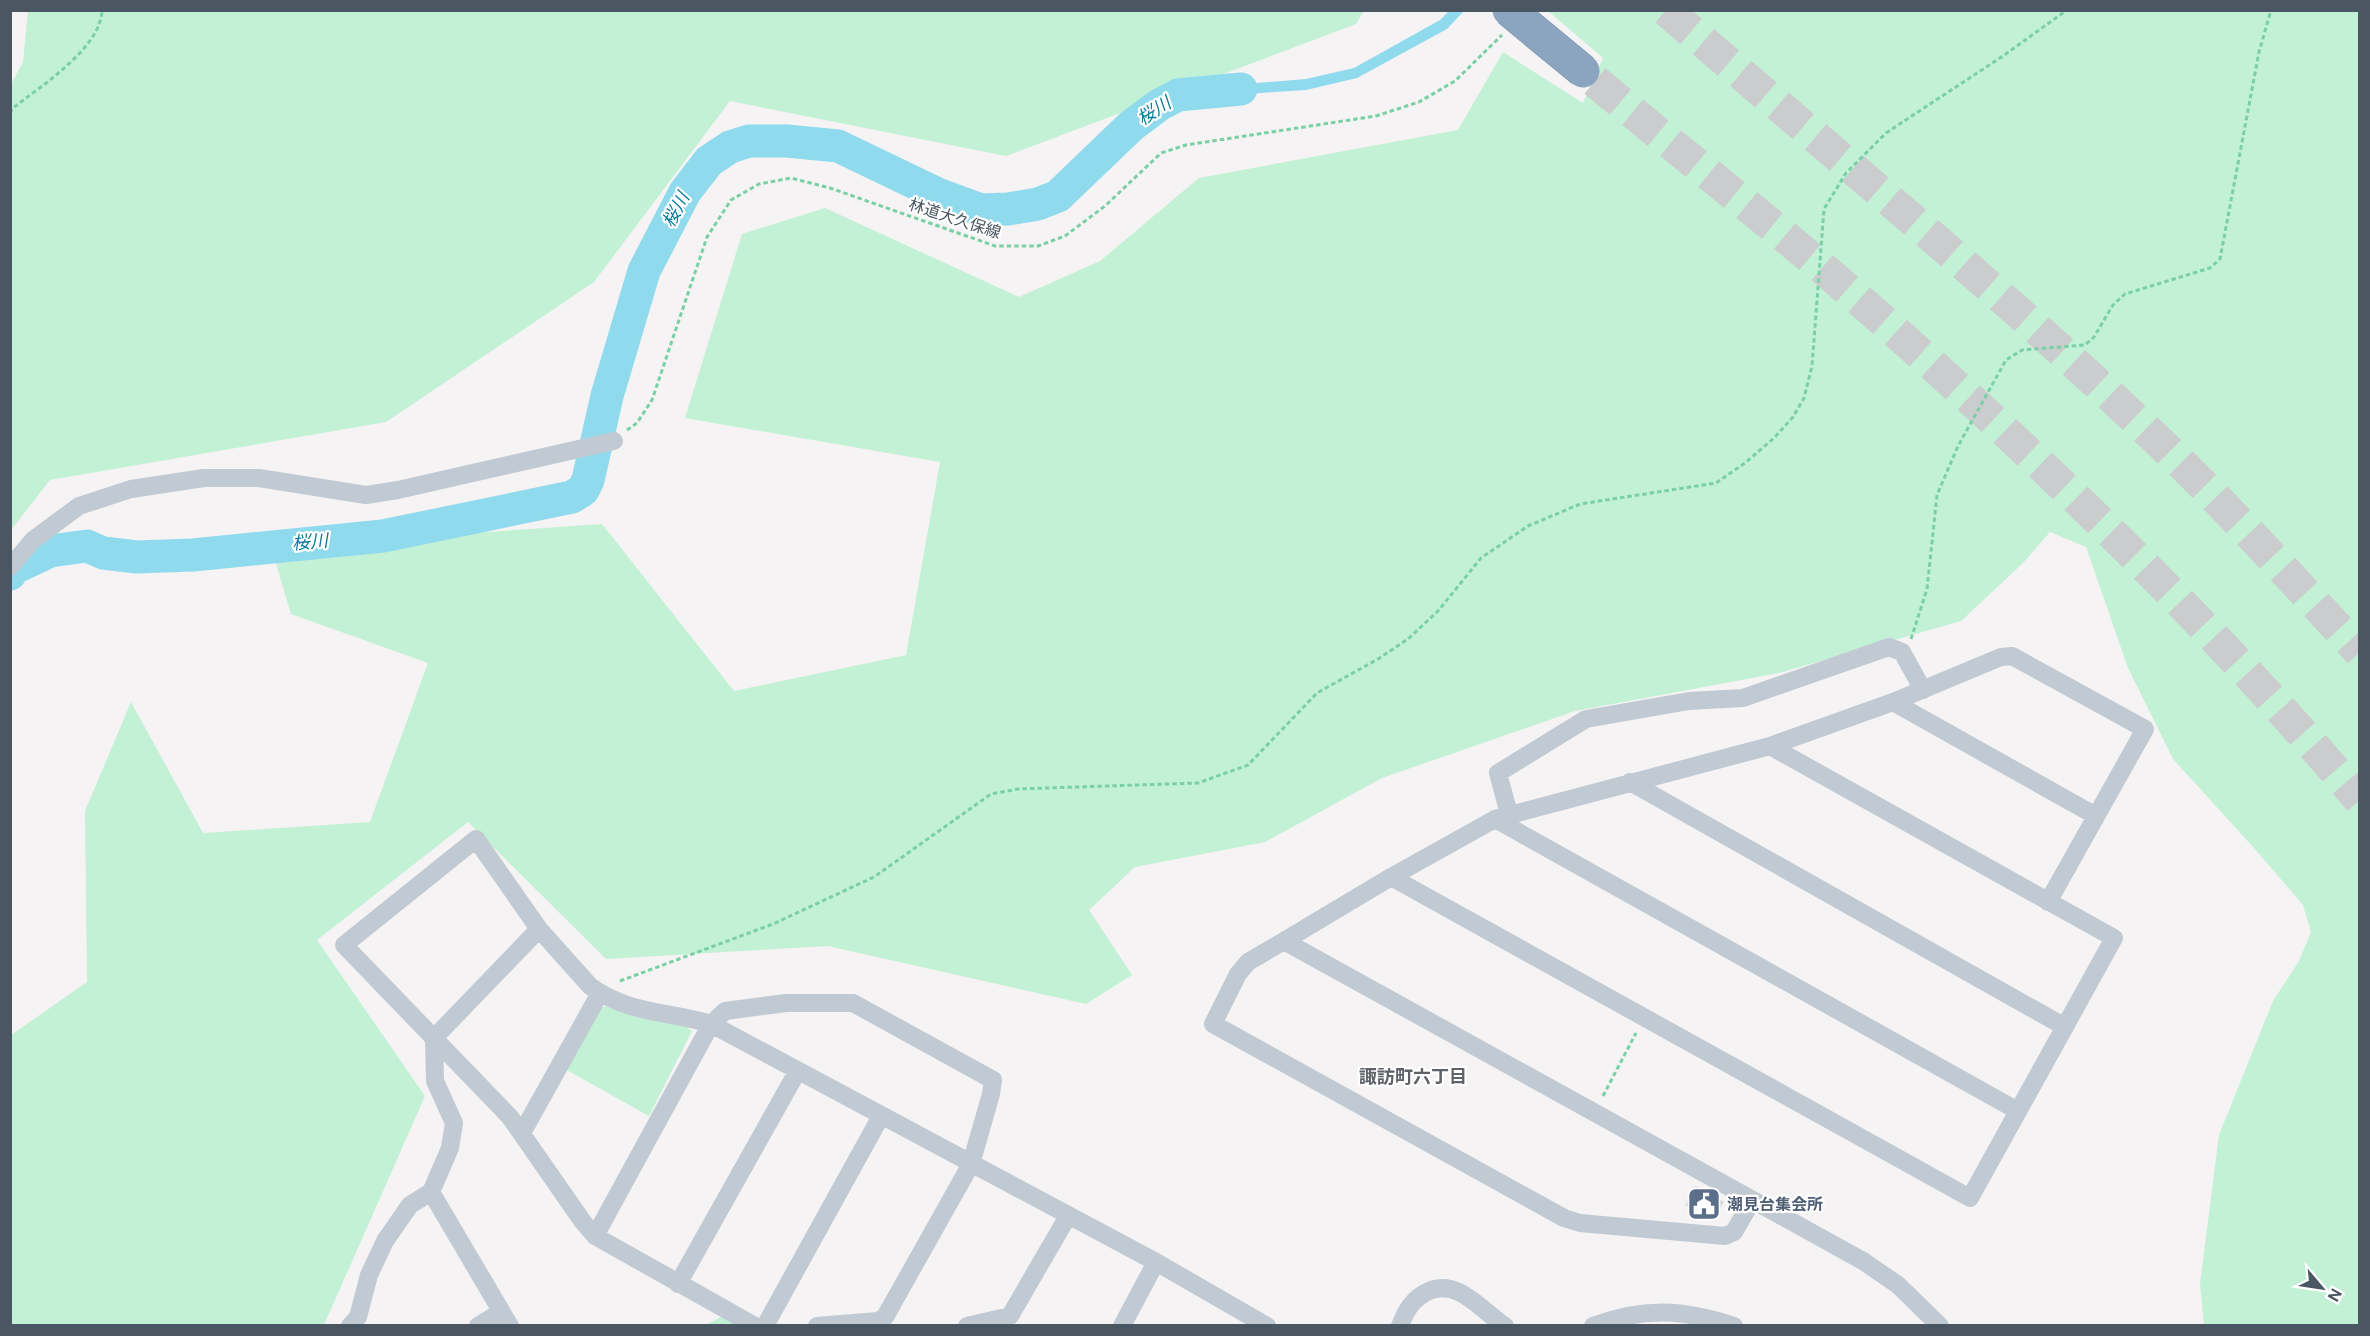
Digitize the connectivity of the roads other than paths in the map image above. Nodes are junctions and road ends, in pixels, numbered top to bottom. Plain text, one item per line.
1 (1507, 21) edge
2 (1583, 71) tunnel mouth
3 (614, 441) road end
4 (10, 567) edge
5 (1923, 690) junction
6 (1893, 702) junction
7 (1770, 746) junction
8 (1630, 782) junction
9 (1502, 816) junction
10 (2096, 816) junction
11 (1391, 877) junction
12 (2048, 902) junction
13 (539, 929) junction
14 (1284, 941) junction
15 (600, 993) junction
16 (711, 1024) junction
17 (2065, 1027) junction
18 (434, 1038) junction
19 (797, 1072) junction
20 (2018, 1111) junction
21 (881, 1116) junction
22 (522, 1133) junction
23 (970, 1164) junction
24 (431, 1192) junction
25 (1752, 1201) junction
26 (1068, 1216) junction
27 (596, 1236) junction
28 (1156, 1262) junction
29 (678, 1284) junction
30 (505, 1319) edge
31 (1244, 1320) edge
32 (1007, 1321) edge
33 (350, 1326) edge
34 (478, 1326) edge
35 (755, 1326) edge
36 (765, 1326) edge
37 (817, 1326) edge
38 (967, 1326) edge
39 (1122, 1326) edge
40 (1268, 1326) edge
41 (1400, 1326) edge
42 (1504, 1326) edge
43 (1593, 1326) edge
44 (1734, 1326) edge
45 (1940, 1326) edge

1 - 2 highway, bridge
3 - 4 street
5 - 6 street
5 - 9 street
5 - 10 street
6 - 7 street
6 - 10 street
7 - 8 street
7 - 12 street
8 - 9 street
8 - 17 street
9 - 11 street
9 - 20 street
10 - 12 street
11 - 14 street
11 - 20 street
12 - 17 street
13 - 15 street
13 - 18 street
13 - 18 street
14 - 25 street
14 - 25 street
15 - 16 street
15 - 22 street
16 - 19 street
16 - 23 street
16 - 27 street
17 - 20 street
18 - 22 street
18 - 24 street
19 - 21 street
19 - 29 street
21 - 23 street
21 - 36 street
22 - 27 street
23 - 26 street
23 - 37 street
24 - 30 street
24 - 33 street
25 - 45 street
26 - 28 street
26 - 32 street
27 - 29 street
28 - 31 street
28 - 39 street
29 - 35 street
30 - 34 street
31 - 40 street
32 - 38 street
41 - 42 street
43 - 44 street

